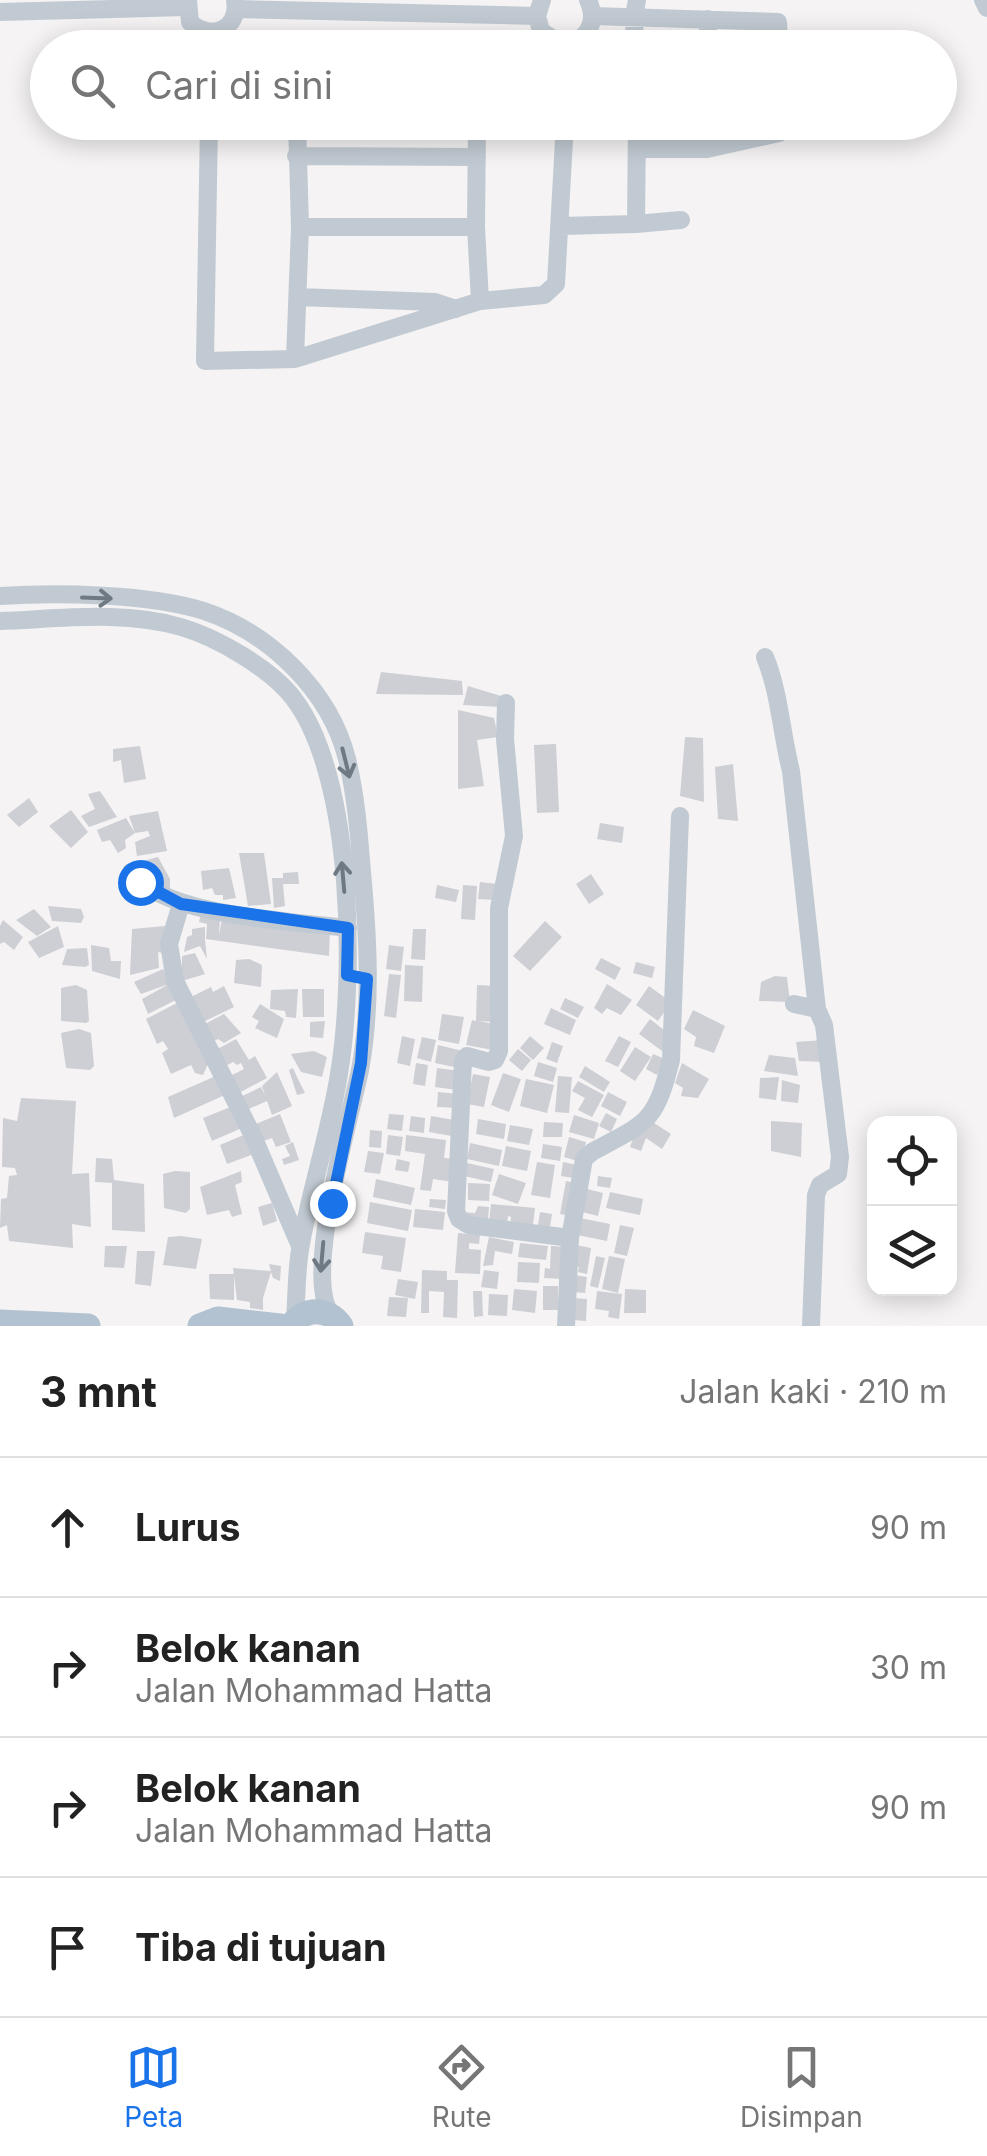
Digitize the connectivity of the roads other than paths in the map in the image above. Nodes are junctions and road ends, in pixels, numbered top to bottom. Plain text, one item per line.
1 (1, 0) edge
2 (983, 0) edge
3 (187, 3) edge
4 (235, 5) edge
5 (539, 8) edge
6 (590, 8) edge
7 (635, 8) edge
8 (987, 8) edge
9 (1, 12) edge
10 (708, 19) junction
11 (204, 30) edge
12 (219, 30) edge
13 (708, 30) edge
14 (778, 30) edge
15 (209, 140) edge
16 (296, 140) edge
17 (478, 140) edge
18 (564, 140) edge
19 (638, 140) edge
20 (707, 140) edge
21 (748, 140) edge
22 (707, 149) junction
23 (638, 150) junction
24 (296, 156) junction
25 (478, 157) junction
26 (681, 220) dead end
27 (636, 224) junction
28 (561, 226) junction
29 (300, 227) junction
30 (476, 227) junction
31 (298, 298) junction
32 (480, 301) junction
33 (456, 309) junction
34 (295, 359) junction
35 (0, 596) edge
36 (0, 621) edge
37 (765, 657) dead end
38 (506, 703) dead end
39 (680, 816) dead end
40 (131, 872) dead end
41 (181, 904) junction
42 (348, 928) junction
43 (347, 975) junction
44 (367, 979) junction
45 (794, 1004) dead end
46 (817, 1008) junction
47 (570, 1238) junction
48 (300, 1246) junction
49 (0, 1322) edge
50 (338, 1322) edge
51 (289, 1324) edge
52 (85, 1326) edge
53 (200, 1326) edge
54 (362, 1326) edge
55 (566, 1326) edge
56 (811, 1326) edge

1 - 9 street
2 - 8 street
3 - 9 street
3 - 11 street
4 - 5 street
4 - 12 street
6 - 7 street
7 - 10 street
10 - 13 street
10 - 14 street
15 - 34 street
16 - 24 street
17 - 25 street
18 - 28 street
19 - 23 street
20 - 22 street
21 - 22 street
22 - 23 street
23 - 27 street
24 - 25 street
24 - 29 street
25 - 30 street
26 - 27 street
27 - 28 street
28 - 32 street
29 - 30 street
29 - 31 street
30 - 32 street
31 - 33 street
31 - 34 street
32 - 33 street
33 - 34 street
35 -> 44 street
42 -> 36 street
37 - 46 street
38 - 47 street
39 - 47 street
40 - 41 street
41 - 42 street
41 - 48 street
42 - 43 street
43 - 44 street
43 - 48 street
44 -> 50 street
45 - 46 street
46 - 56 street
47 - 55 street
48 - 51 street
49 - 52 main road
50 - 51 main road
50 - 54 main road
51 - 53 main road

